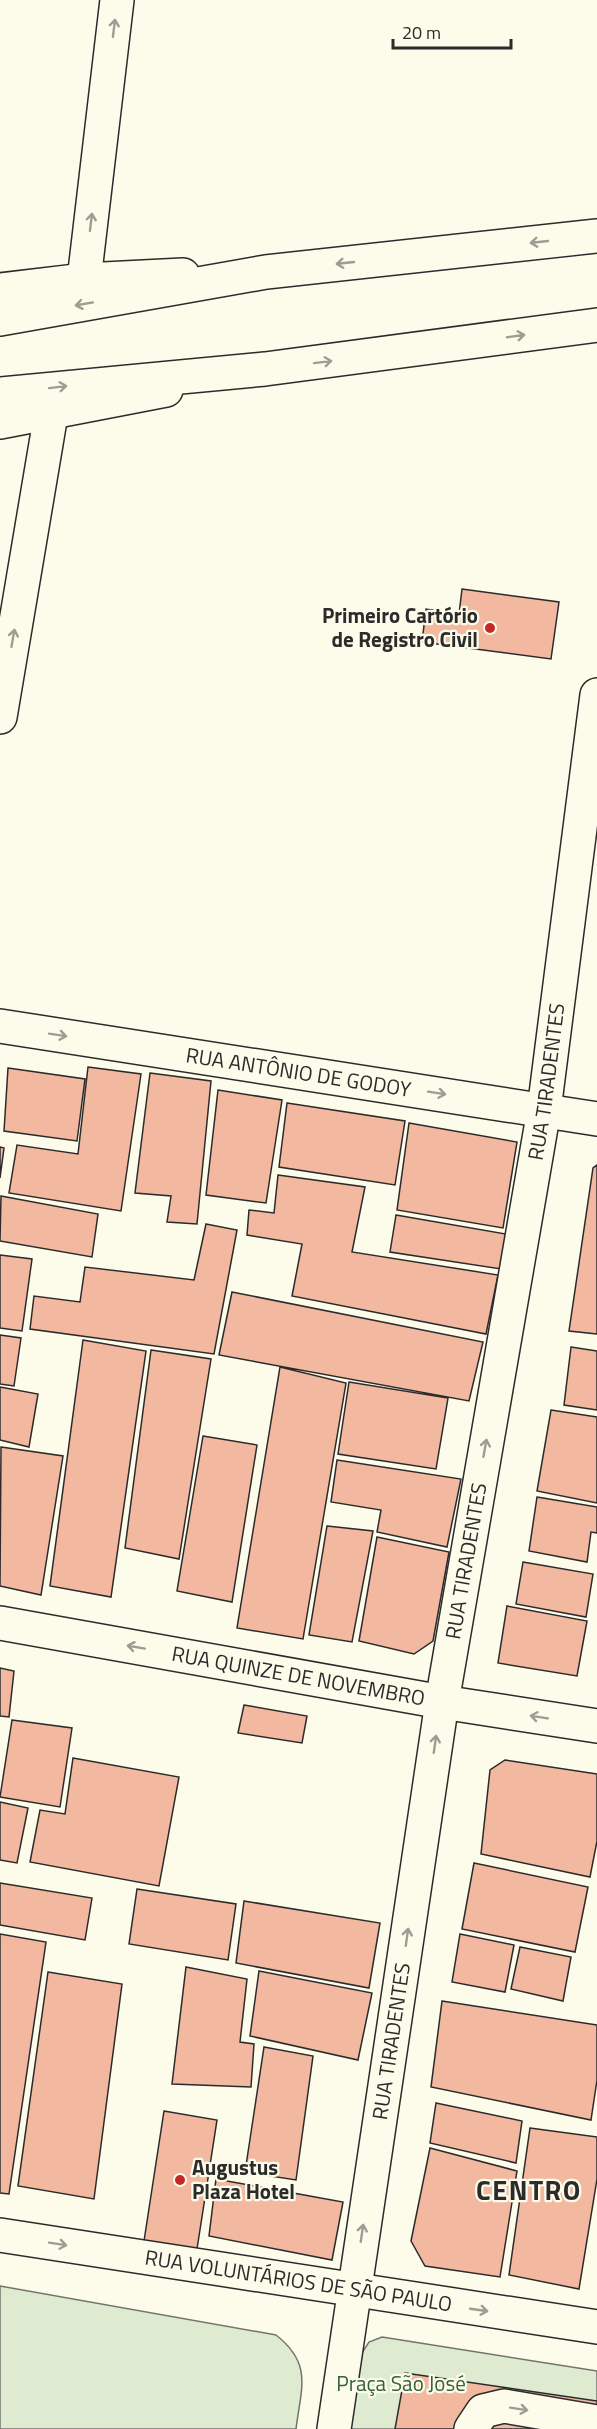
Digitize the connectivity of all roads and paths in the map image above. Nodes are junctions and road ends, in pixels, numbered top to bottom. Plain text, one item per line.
1 (117, 0) edge
2 (597, 236) edge
3 (266, 272) junction
4 (84, 280) junction
5 (0, 290) edge
6 (0, 319) edge
7 (597, 325) edge
8 (265, 369) junction
9 (0, 394) edge
10 (51, 414) junction
11 (0, 422) edge
12 (597, 695) edge
13 (0, 717) edge
14 (591, 788) edge
15 (0, 1026) edge
16 (544, 1110) junction
17 (597, 1119) edge
18 (0, 1623) edge
19 (442, 1702) junction
20 (597, 1726) edge
21 (0, 2235) edge
22 (354, 2291) junction
23 (597, 2327) edge
24 (597, 2422) edge
25 (334, 2429) edge
26 (471, 2429) edge

4 -> 1 street
2 -> 3 street
3 - 4 street
3 -> 6 street
4 - 5 street
8 -> 7 street
9 -> 8 street
8 - 10 street
10 - 11 street
13 -> 10 street
12 - 14 street, RUA TIRADENTES
14 - 16 street, RUA TIRADENTES
15 -> 16 street, RUA ANTÔNIO DE GODOY
16 - 17 street, RUA ANTÔNIO DE GODOY
19 -> 16 street, RUA TIRADENTES
19 -> 18 street, RUA QUINZE DE NOVEMBRO
20 -> 19 street, RUA QUINZE DE NOVEMBRO
22 -> 19 street, RUA TIRADENTES
21 -> 22 street, RUA VOLUNTÁRIOS DE SÃO PAULO
22 -> 23 street, RUA VOLUNTÁRIOS DE SÃO PAULO
22 - 25 street, RUA TIRADENTES
26 -> 24 street

